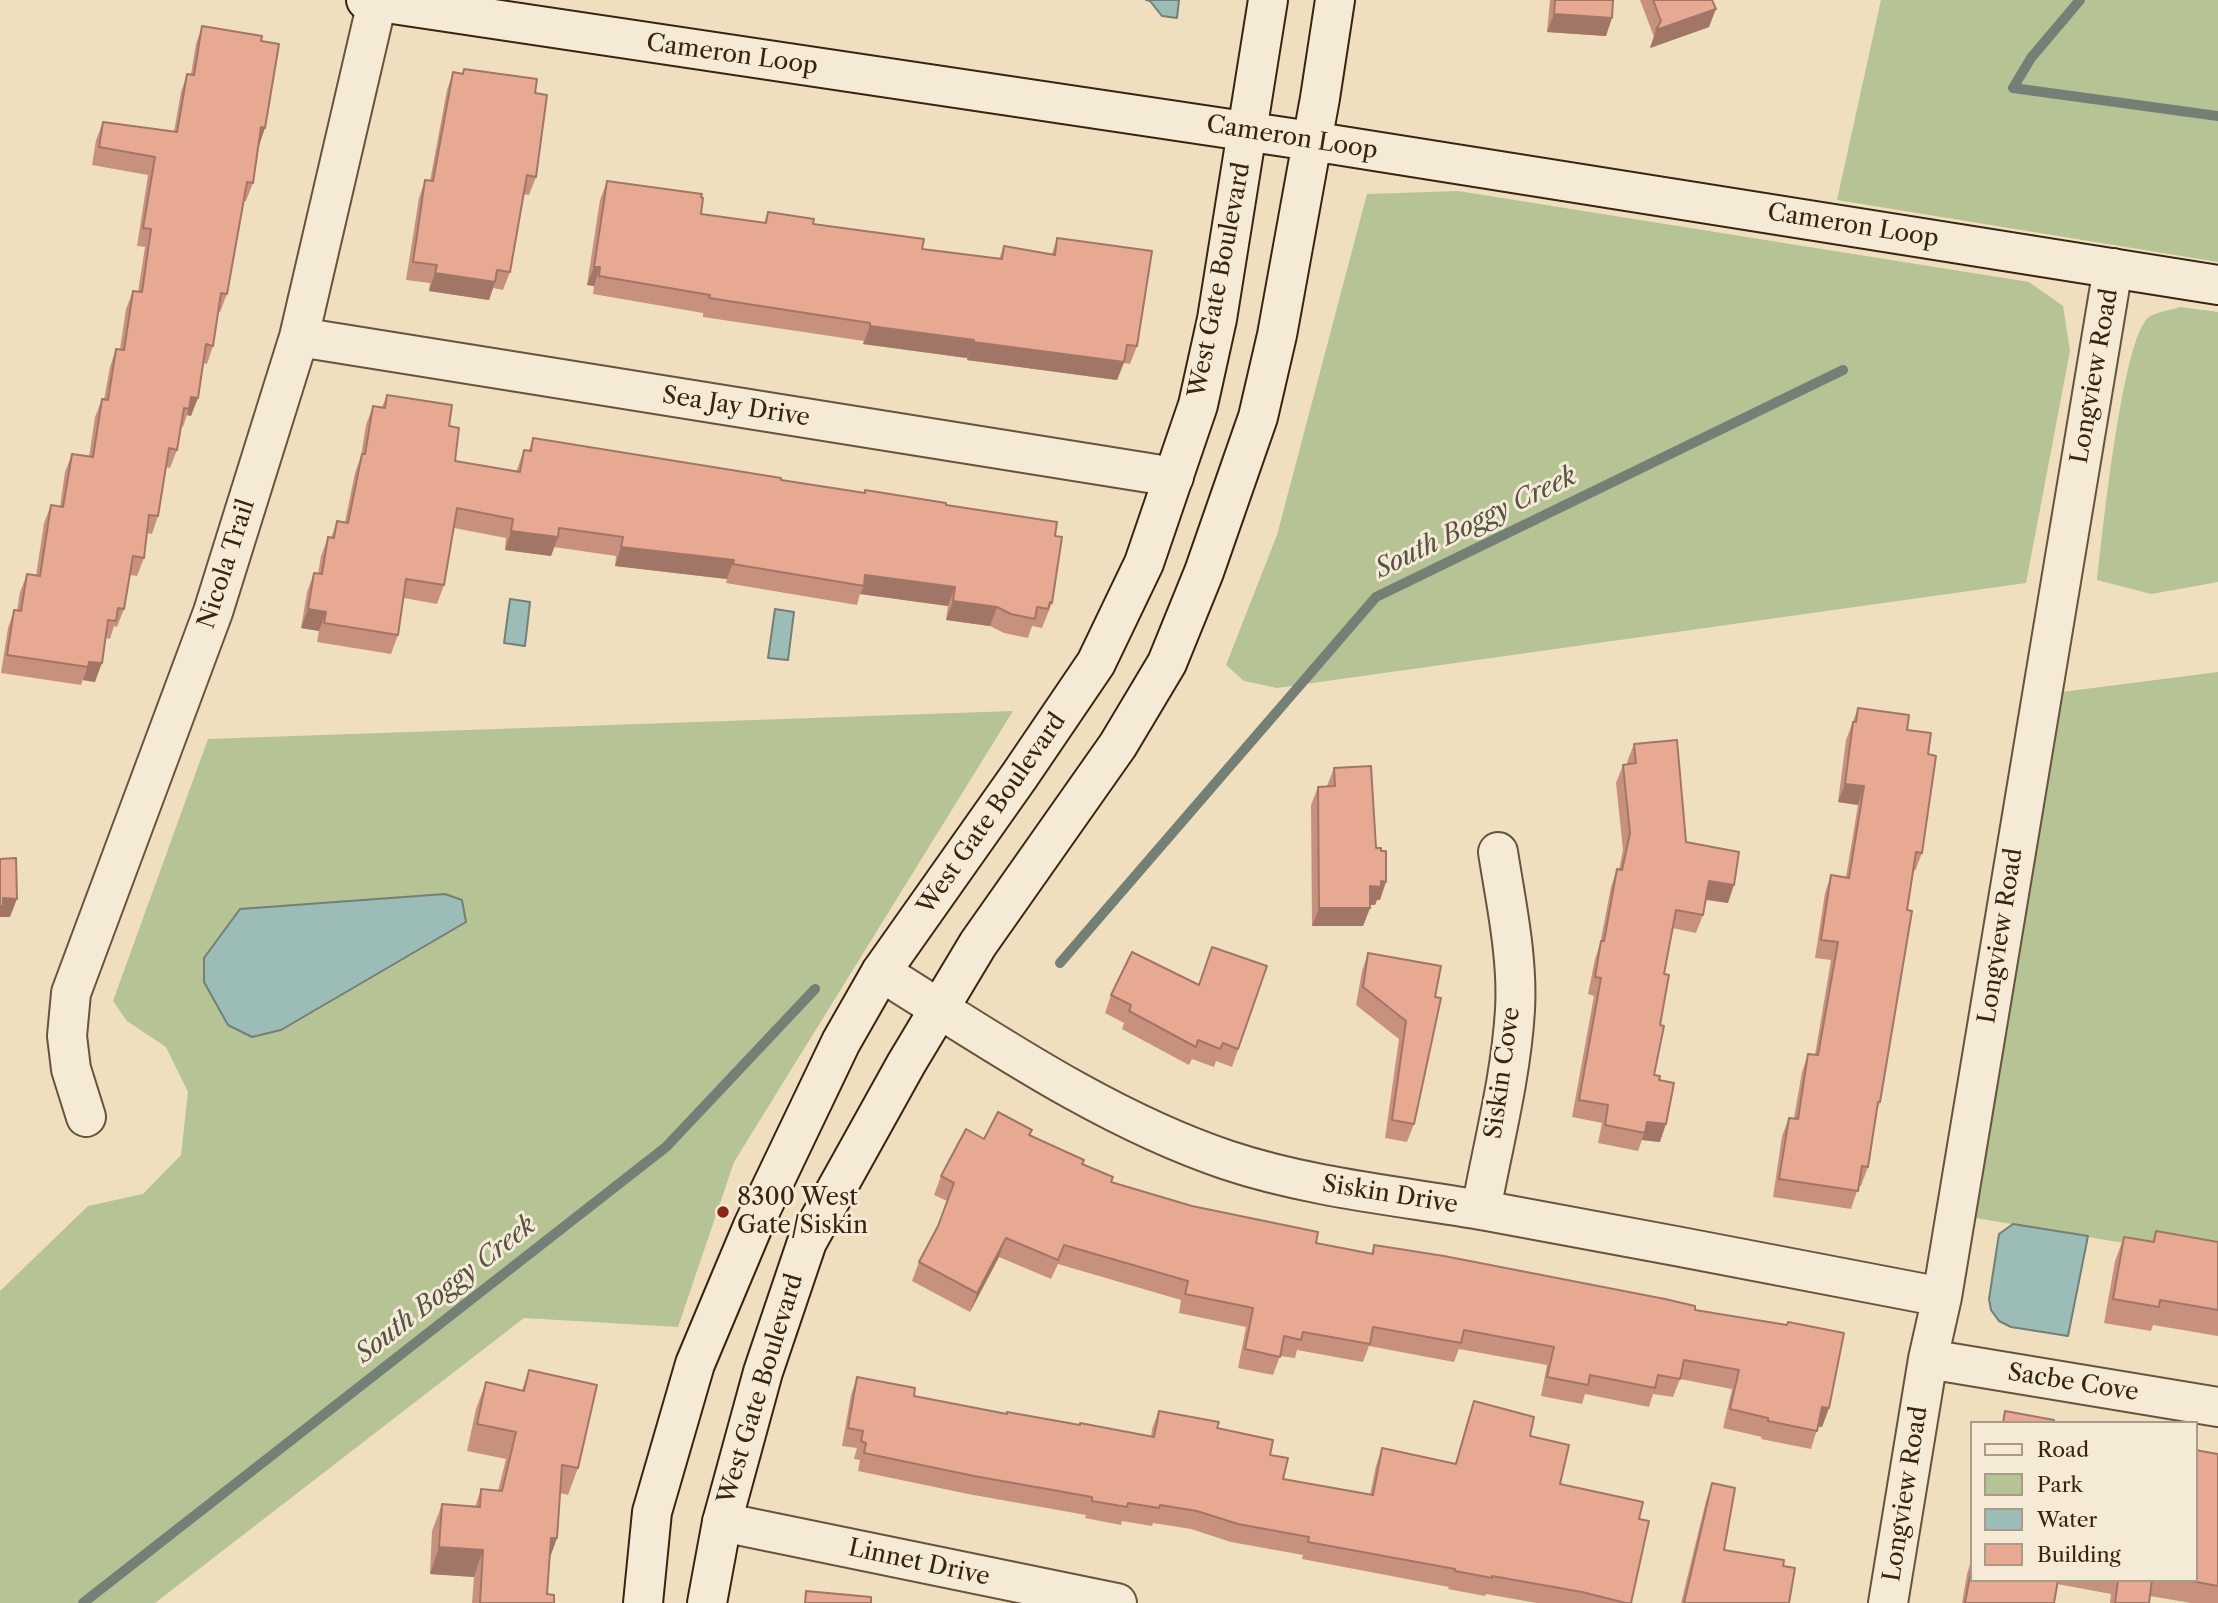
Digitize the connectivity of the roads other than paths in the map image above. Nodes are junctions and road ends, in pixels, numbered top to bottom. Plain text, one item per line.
1 (1268, 0) edge
2 (1335, 0) edge
3 (372, 1) edge
4 (1247, 131) junction
5 (1311, 141) junction
6 (2113, 268) junction
7 (2218, 285) edge
8 (299, 337) junction
9 (1174, 477) junction
10 (1498, 852) dead end
11 (881, 972) junction
12 (939, 1008) junction
13 (86, 1116) dead end
14 (1481, 1210) junction
15 (1942, 1297) junction
16 (1928, 1359) junction
17 (2218, 1408) edge
18 (722, 1522) junction
19 (643, 1603) edge
20 (707, 1603) edge
21 (1117, 1603) edge
22 (1888, 1603) edge

1 - 4 street, West Gate Boulevard
2 - 5 street, West Gate Boulevard
3 - 4 street, Cameron Loop
3 - 8 street, Nicola Trail
4 - 5 street, Cameron Loop
4 - 9 street, West Gate Boulevard
5 - 6 street, Cameron Loop
5 - 12 street, West Gate Boulevard
6 - 7 street, Cameron Loop
6 - 15 street, Longview Road
8 - 9 street, Sea Jay Drive
8 - 13 street, Nicola Trail
9 - 11 street, West Gate Boulevard
10 - 14 street, Siskin Cove
11 - 12 street, Siskin Drive
11 - 19 street, West Gate Boulevard
12 - 14 street, Siskin Drive
12 - 18 street, West Gate Boulevard
14 - 15 street, Siskin Drive
15 - 16 street, Longview Road
16 - 17 street, Sacbe Cove
16 - 22 street, Longview Road
18 - 20 street, West Gate Boulevard
18 - 21 street, Linnet Drive

